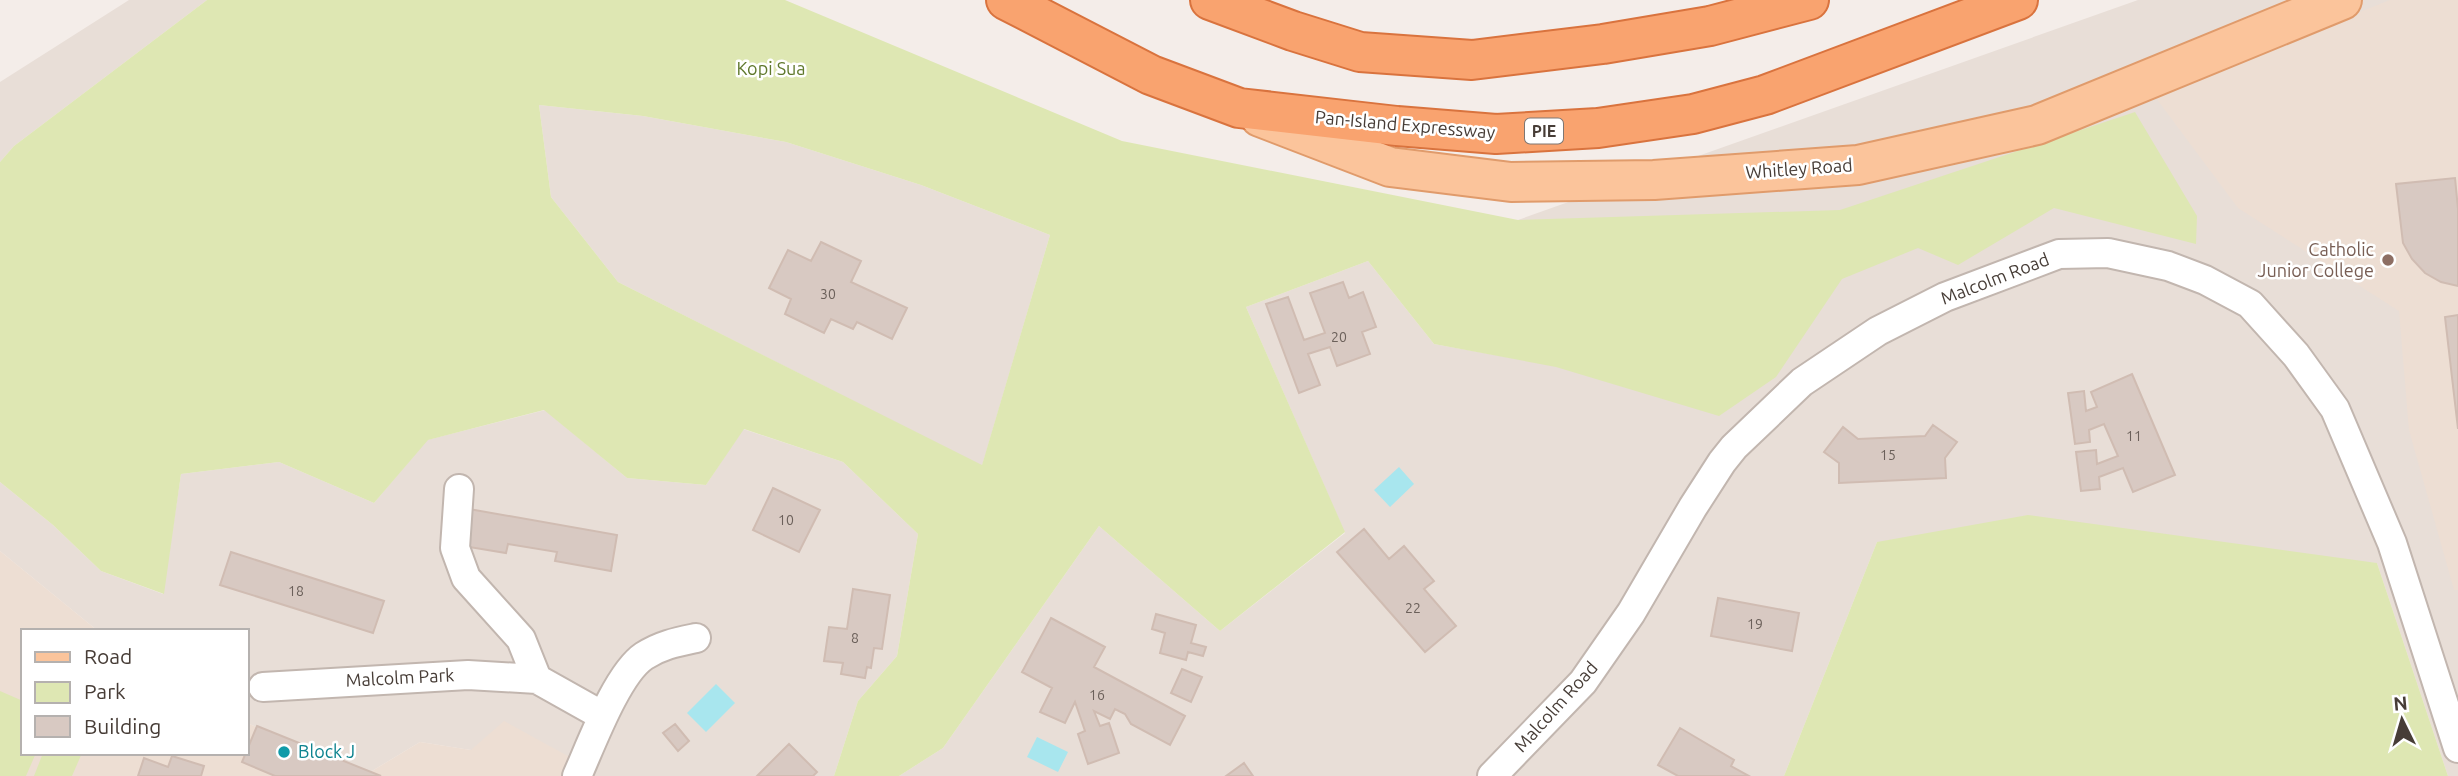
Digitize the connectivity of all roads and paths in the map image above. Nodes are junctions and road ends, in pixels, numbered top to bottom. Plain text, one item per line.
1 (1006, 0) edge
2 (1210, 0) edge
3 (1809, 0) edge
4 (2018, 0) edge
5 (2342, 0) edge
6 (1723, 13) edge
7 (1239, 108) junction
8 (459, 489) dead end
9 (696, 638) dead end
10 (537, 679) junction
11 (263, 687) dead end
12 (603, 716) junction
13 (2458, 748) edge
14 (578, 776) edge
15 (1492, 776) edge

1 - 7 highway, Pan-Island Expressway / PIE
2 - 6 highway
3 - 6 highway
4 - 7 highway, Pan-Island Expressway / PIE
5 - 7 main road, Whitley Road
8 - 10 street
9 - 12 street
10 - 11 street, Malcolm Park
10 - 12 street, Malcolm Park
12 - 14 street
13 - 15 street, Malcolm Road

